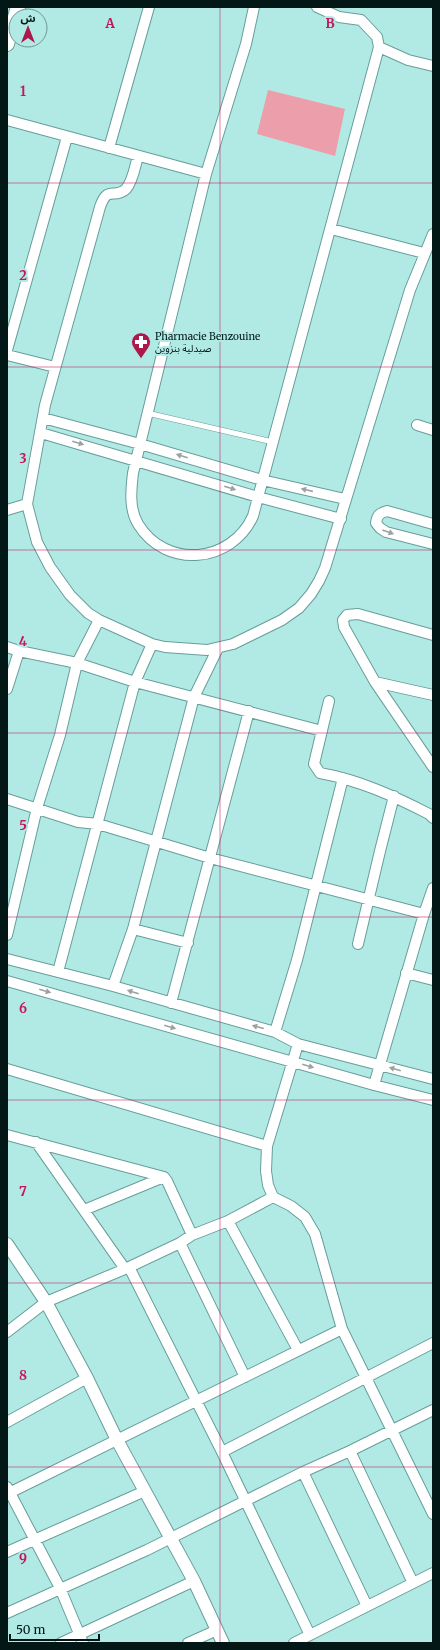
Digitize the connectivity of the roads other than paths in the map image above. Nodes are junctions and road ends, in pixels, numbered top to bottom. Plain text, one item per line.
1 (18, 7) edge
2 (149, 7) edge
3 (254, 7) edge
4 (317, 7) edge
5 (7, 44) edge
6 (379, 47) junction
7 (433, 66) edge
8 (7, 120) edge
9 (67, 137) junction
10 (109, 148) junction
11 (138, 156) junction
12 (206, 174) junction
13 (332, 229) junction
14 (433, 234) edge
15 (424, 253) junction
16 (7, 350) edge
17 (7, 355) edge
18 (55, 367) junction
19 (147, 413) junction
20 (43, 418) junction
21 (417, 426) dead end
22 (433, 430) edge
23 (40, 433) junction
24 (273, 442) junction
25 (140, 444) junction
26 (136, 460) junction
27 (262, 480) junction
28 (258, 497) junction
29 (346, 499) junction
30 (27, 504) junction
31 (7, 510) edge
32 (341, 519) junction
33 (433, 524) edge
34 (433, 544) edge
35 (99, 620) junction
36 (433, 635) edge
37 (152, 644) junction
38 (7, 647) edge
39 (218, 648) junction
40 (19, 651) junction
41 (78, 663) junction
42 (135, 682) junction
43 (375, 682) junction
44 (7, 689) edge
45 (433, 695) edge
46 (194, 696) junction
47 (329, 701) dead end
48 (249, 711) junction
49 (322, 730) junction
50 (433, 767) edge
51 (343, 778) junction
52 (394, 796) junction
53 (7, 799) edge
54 (37, 808) junction
55 (433, 818) edge
56 (98, 824) junction
57 (155, 842) junction
58 (210, 858) junction
59 (316, 884) junction
60 (433, 888) edge
61 (369, 900) junction
62 (424, 914) junction
63 (133, 929) junction
64 (7, 935) edge
65 (188, 943) junction
66 (358, 944) dead end
67 (7, 959) edge
68 (58, 972) junction
69 (406, 973) junction
70 (433, 980) edge
71 (7, 981) edge
72 (113, 986) junction
73 (171, 1003) junction
74 (275, 1032) junction
75 (298, 1044) junction
76 (292, 1061) junction
77 (380, 1064) junction
78 (7, 1069) edge
79 (433, 1079) edge
80 (374, 1085) junction
81 (433, 1100) edge
82 (7, 1135) edge
83 (36, 1142) junction
84 (267, 1146) junction
85 (164, 1178) junction
86 (273, 1197) junction
87 (84, 1210) junction
88 (228, 1221) junction
89 (192, 1235) junction
90 (180, 1243) junction
91 (8, 1249) edge
92 (127, 1268) junction
93 (46, 1302) junction
94 (342, 1329) junction
95 (7, 1332) edge
96 (433, 1343) edge
97 (298, 1350) junction
98 (245, 1377) junction
99 (366, 1377) junction
100 (87, 1378) junction
101 (196, 1400) junction
102 (433, 1410) edge
103 (7, 1422) edge
104 (392, 1430) junction
105 (117, 1440) junction
106 (350, 1451) junction
107 (222, 1452) junction
108 (303, 1472) junction
109 (8, 1491) edge
110 (144, 1491) junction
111 (245, 1502) junction
112 (433, 1514) edge
113 (170, 1538) junction
114 (34, 1541) junction
115 (7, 1552) edge
116 (433, 1573) edge
117 (194, 1581) junction
118 (413, 1583) junction
119 (60, 1588) junction
120 (367, 1606) junction
121 (7, 1613) edge
122 (217, 1630) junction
123 (310, 1635) junction
124 (81, 1639) edge
125 (61, 1643) edge
126 (188, 1643) edge
127 (223, 1643) edge
128 (294, 1643) edge

1 - 5 main road
2 - 10 street
3 - 12 street
4 - 6 street
6 - 7 street
6 - 13 street
8 - 9 street
9 - 10 street
9 - 16 street
10 - 11 street
11 - 12 street
11 - 18 street
12 - 19 street
13 - 15 street
13 - 24 street
14 - 15 street
15 - 29 street
17 - 18 street
18 - 20 street
19 - 24 lane
19 - 25 street
20 - 23 street
20 - 25 street
21 - 22 street
23 -> 26 street
23 - 30 street
24 - 27 street
25 - 26 street
27 -> 25 street
26 -> 28 street
26 - 28 street
27 - 28 street
29 -> 27 street
28 - 32 street
29 - 32 street
30 - 31 street
30 - 35 street
32 - 39 street
33 -> 34 street
35 - 37 street
35 - 41 street
36 - 43 street
37 - 39 street
37 - 42 street
38 - 40 street
39 - 46 street
40 - 41 street
40 - 44 street
41 - 42 street
41 - 54 street
42 - 46 street
42 - 56 street
43 - 45 street
43 - 50 street
46 - 48 street
46 - 57 street
47 - 49 street
48 - 49 street
48 - 58 street
49 - 51 street
51 - 52 street
51 - 59 street
52 - 55 street
52 - 61 street
53 - 54 street
54 - 56 street
54 - 64 street
56 - 57 street
56 - 68 street
57 - 58 street
57 - 63 street
58 - 59 street
58 - 65 street
59 - 61 street
59 - 74 street
60 - 62 street
61 - 62 street
61 - 66 street
62 - 69 street
63 - 65 street
63 - 72 street
65 - 73 street
67 - 68 street
68 - 72 street
69 - 70 street
69 - 77 street
71 -> 76 street
73 -> 72 street
74 -> 73 street
74 - 75 street
75 - 76 street
75 - 77 street
76 -> 80 street
76 - 84 street
79 -> 77 street
77 - 80 street
78 - 84 street
80 - 81 street
82 - 83 street
83 - 85 street
83 - 87 street
84 - 86 street
85 - 87 street
85 - 89 street
86 - 88 street
86 - 94 street
87 - 92 street
88 - 89 street
88 - 97 street
89 - 90 street
90 - 92 street
90 - 98 street
91 - 93 street
92 - 93 street
92 - 101 street
93 - 95 street
93 - 100 street
94 - 97 street
94 - 99 street
96 - 99 street
97 - 98 street
98 - 101 street
99 - 104 street
99 - 107 street
100 - 103 street
100 - 105 street
101 - 105 street
101 - 107 street
102 - 104 street
104 - 106 street
104 - 112 street
105 - 109 street
105 - 110 street
106 - 108 street
106 - 118 street
107 - 111 street
108 - 111 street
108 - 120 street
109 - 114 street
110 - 113 street
110 - 114 street
111 - 113 street
111 - 123 street
113 - 117 street
113 - 119 street
114 - 115 street
114 - 119 street
116 - 118 street
117 - 122 street
117 - 124 street
118 - 120 street
119 - 121 street
119 - 124 street
120 - 123 street
122 - 126 street
122 - 127 street
123 - 128 street
124 - 125 street

